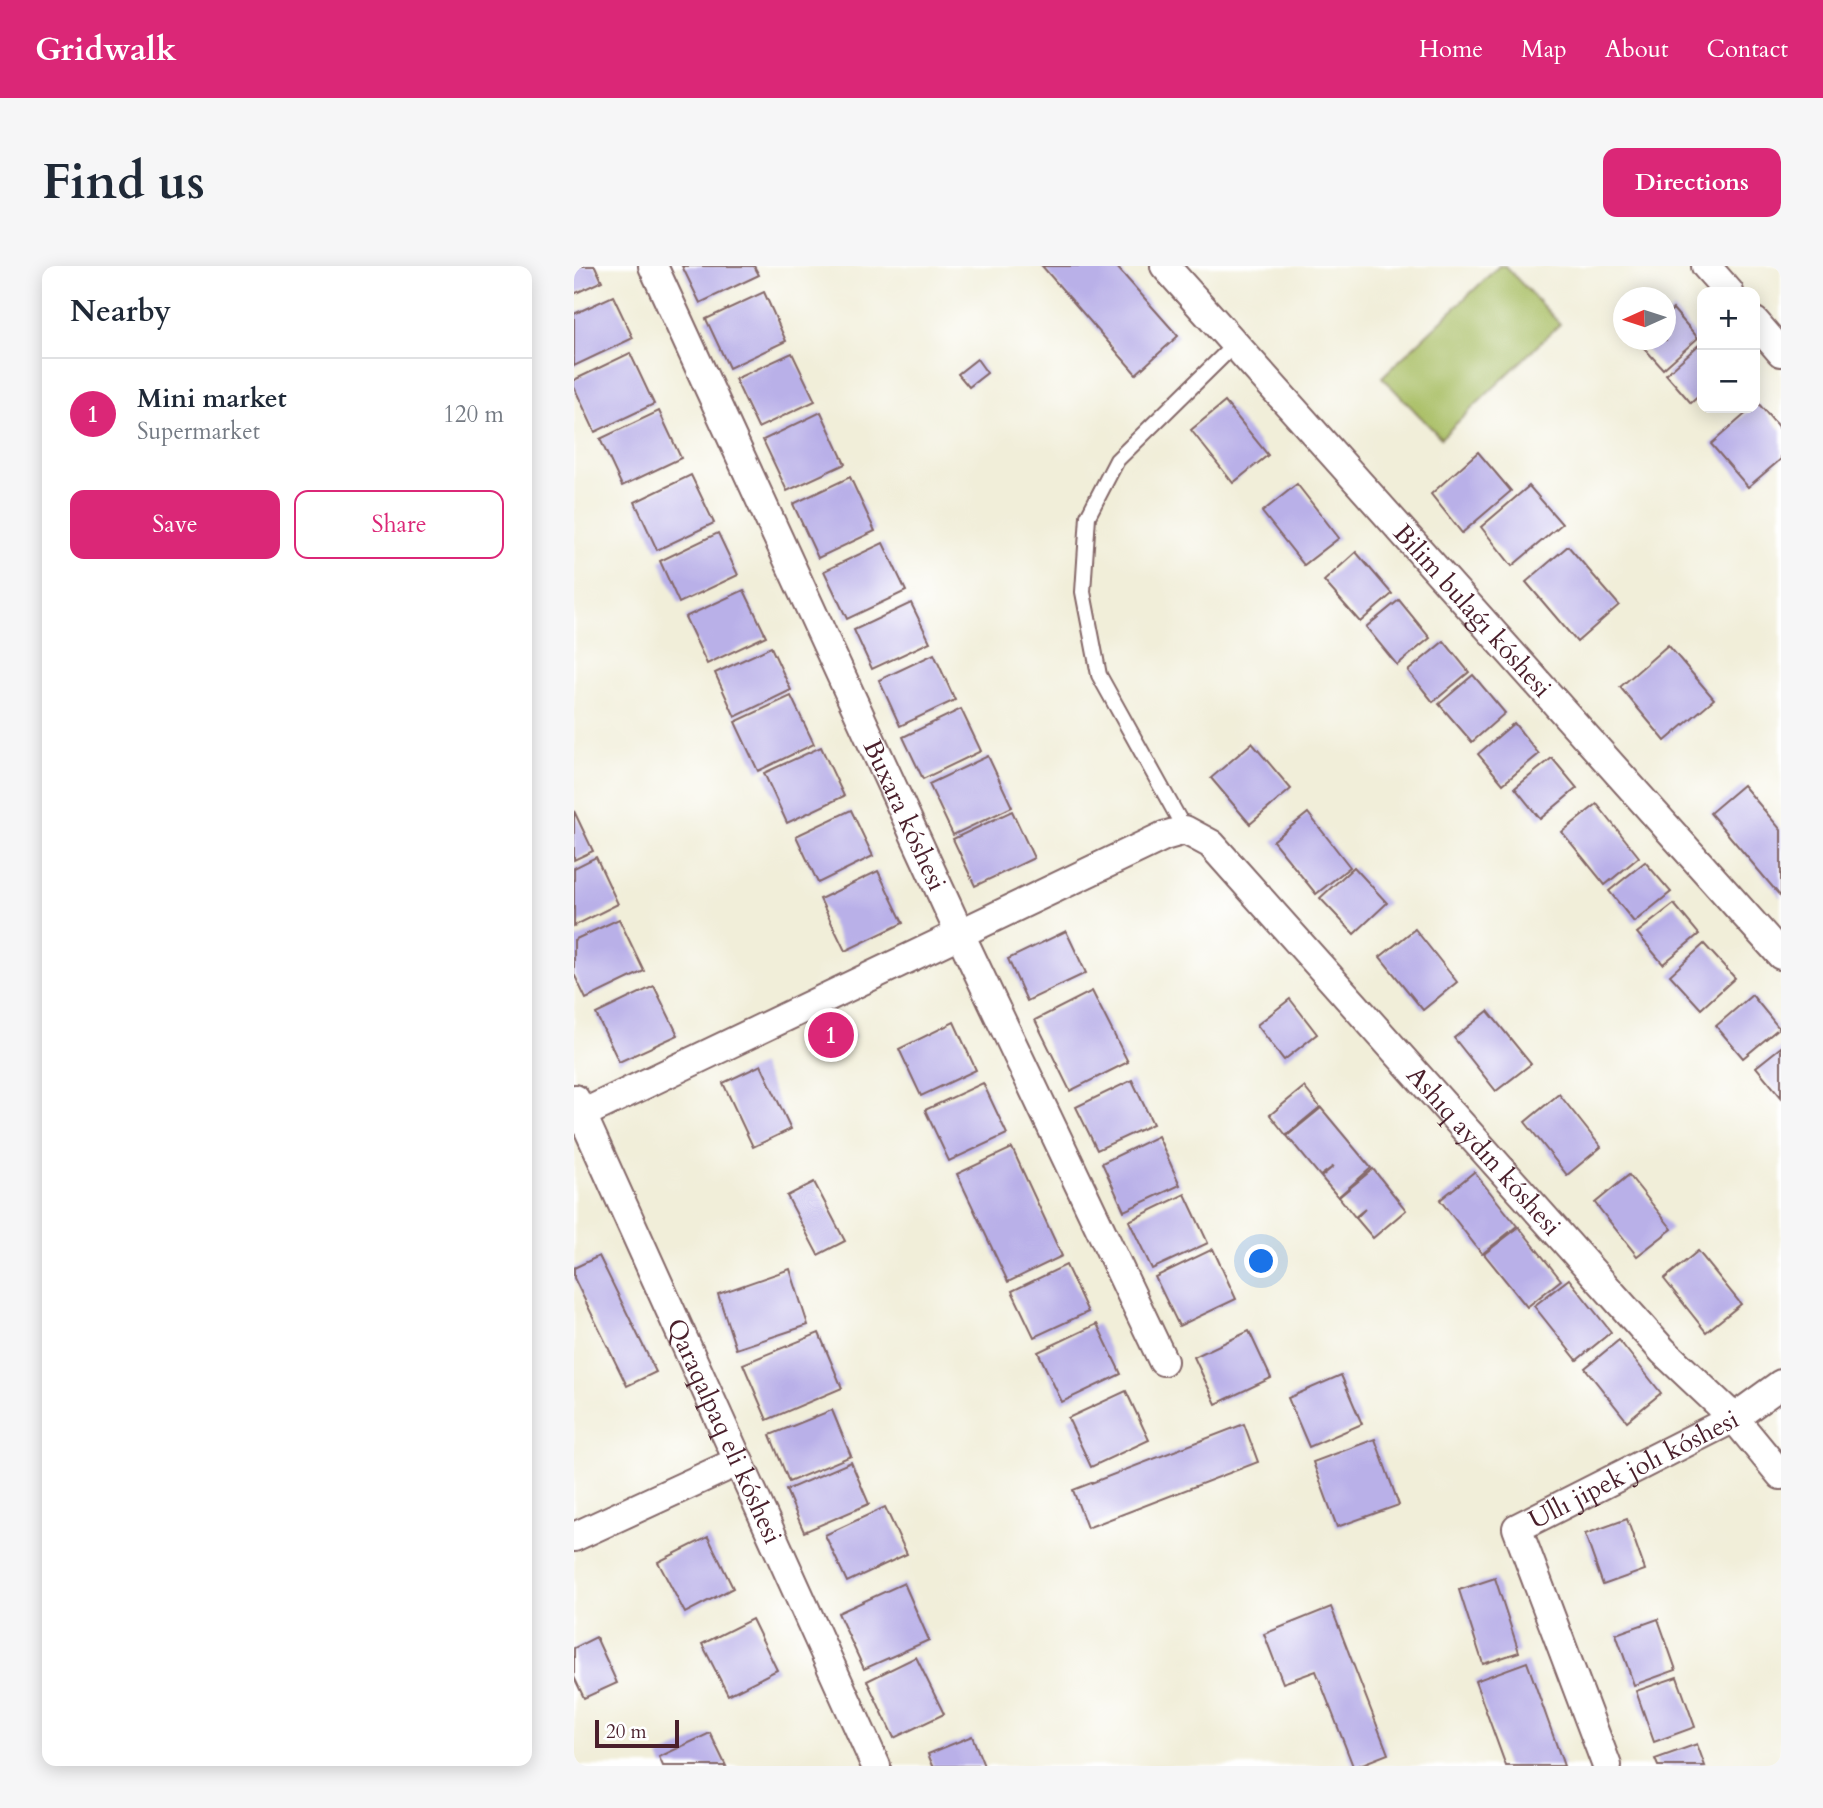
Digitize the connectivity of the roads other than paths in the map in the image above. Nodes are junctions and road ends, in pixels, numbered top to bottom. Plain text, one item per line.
1 (653, 266) edge
2 (1165, 266) edge
3 (1706, 266) edge
4 (1725, 287) edge
5 (1760, 328) edge
6 (1234, 345) junction
7 (1781, 352) edge
8 (1185, 830) junction
9 (960, 934) junction
10 (1781, 955) edge
11 (577, 1109) edge
12 (1163, 1362) dead end
13 (1781, 1384) edge
14 (1734, 1418) junction
15 (739, 1461) junction
16 (1781, 1475) edge
17 (574, 1537) edge
18 (876, 1766) edge
19 (1607, 1766) edge

1 - 9 street, Buxara kóshesi
2 - 6 street, Bilim bulaǵı kóshesi
3 - 4 street
5 - 7 street
6 - 8 lane
6 - 10 street, Bilim bulaǵı kóshesi
8 - 9 street
8 - 14 street, Ashıq aydın kóshesi
9 - 11 street
9 - 12 street, Buxara kóshesi
11 - 15 street, Qaraqalpaq eli kóshesi
13 - 14 street, Ullı jipek jolı kóshesi
14 - 16 street, Ashıq aydın kóshesi
14 - 19 street, Ullı jipek jolı kóshesi
15 - 17 street
15 - 18 street, Qaraqalpaq eli kóshesi

